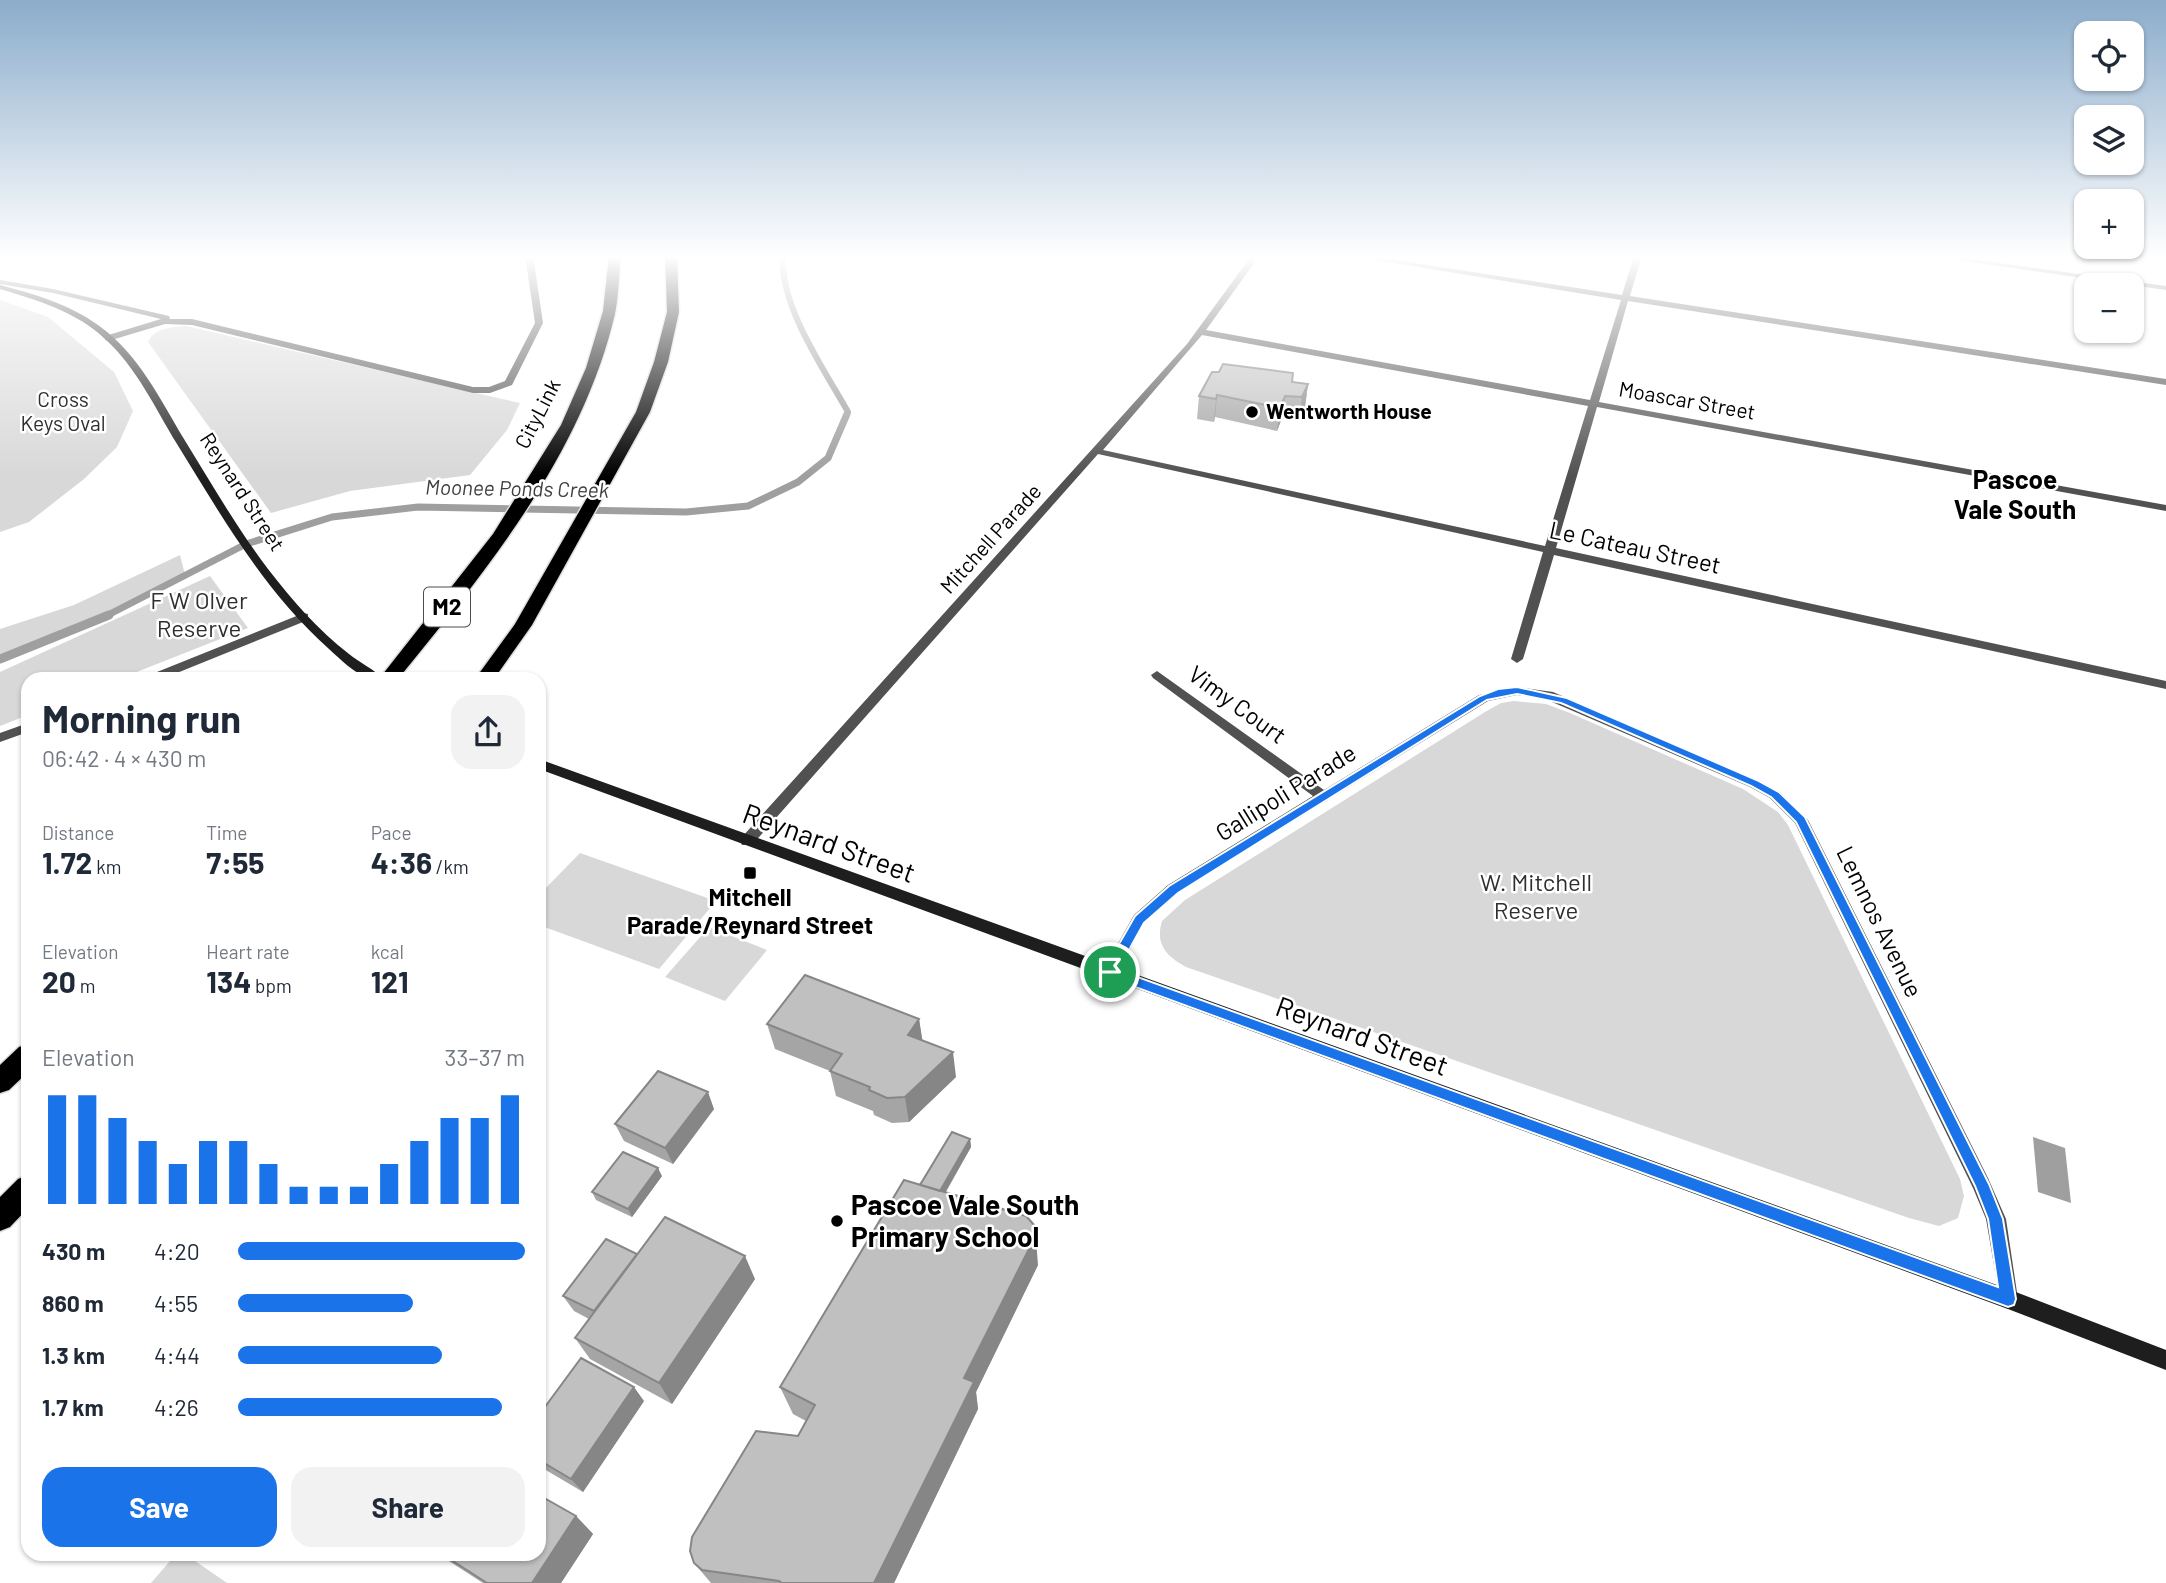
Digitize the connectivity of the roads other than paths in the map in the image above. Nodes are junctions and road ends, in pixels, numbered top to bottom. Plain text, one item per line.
1 (96, 329) edge
2 (141, 329) edge
3 (212, 329) edge
4 (537, 329) edge
5 (605, 329) edge
6 (669, 329) edge
7 (1202, 329) edge
8 (1616, 329) edge
9 (1824, 329) edge
10 (1200, 332) junction
11 (108, 338) junction
12 (2166, 382) edge
13 (1593, 404) junction
14 (1096, 451) junction
15 (2166, 508) edge
16 (1549, 551) junction
17 (304, 617) junction
18 (1517, 659) dead end
19 (169, 672) edge
20 (368, 672) edge
21 (394, 672) edge
22 (489, 672) edge
23 (1157, 675) dead end
24 (2166, 685) edge
25 (1517, 691) joint
26 (21, 730) edge
27 (0, 738) edge
28 (546, 767) edge
29 (1324, 797) junction
30 (747, 841) junction
31 (1110, 972) junction
32 (21, 1062) edge
33 (0, 1082) edge
34 (21, 1195) edge
35 (0, 1217) edge
36 (2008, 1299) junction
37 (2166, 1360) edge

1 - 11 street, Reynard Street
2 - 11 street
3 - 4 street
5 - 21 highway, CityLink / M2
6 - 22 highway
7 - 10 street, Mitchell Parade
8 - 13 street
9 - 12 street
10 - 13 street, Moascar Street
10 - 14 street, Mitchell Parade
11 - 17 street, Reynard Street
13 - 15 street, Moascar Street
13 - 16 street
14 - 16 street, Le Cateau Street
14 - 30 street, Mitchell Parade
16 - 18 street
16 - 24 street, Le Cateau Street
17 - 19 street
17 - 20 street, Reynard Street
23 - 29 street, Vimy Court
25 - 29 street, Gallipoli Parade
25 - 36 street, Lemnos Avenue
26 - 27 street
28 - 30 street, Reynard Street
29 - 31 street, Gallipoli Parade
30 - 31 street, Reynard Street
31 - 36 street, Reynard Street
32 - 33 highway
34 - 35 highway
36 - 37 street, Reynard Street

